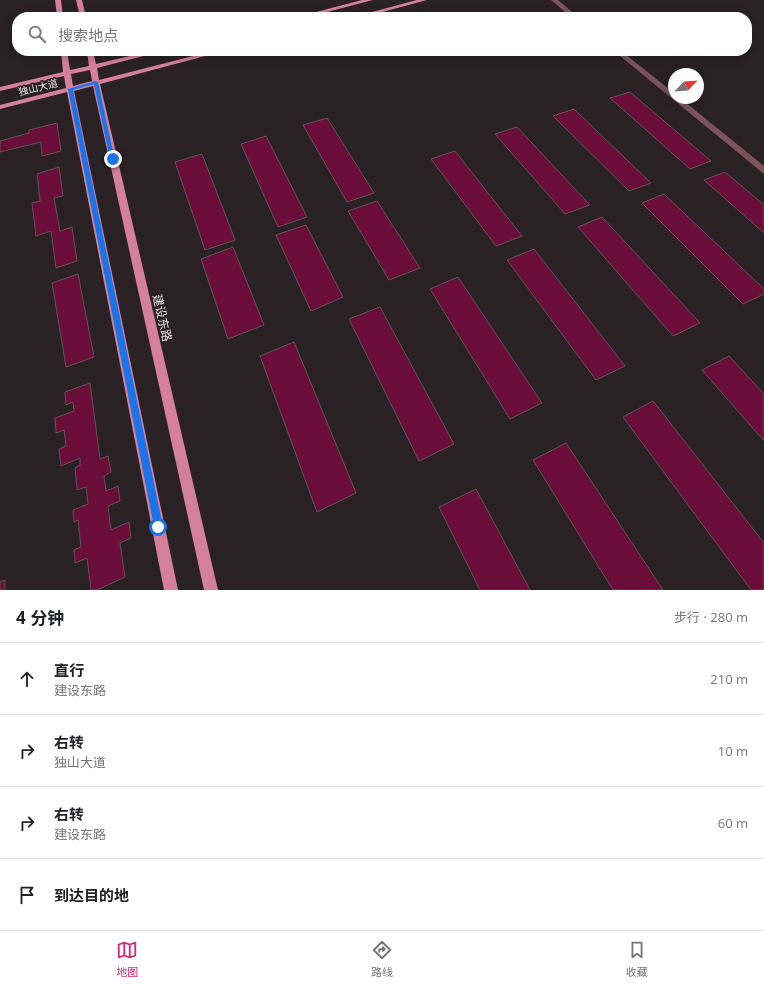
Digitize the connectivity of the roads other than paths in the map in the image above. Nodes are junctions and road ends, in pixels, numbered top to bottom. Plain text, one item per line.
1 (58, 0) edge
2 (79, 0) edge
3 (370, 0) edge
4 (424, 0) edge
5 (554, 0) edge
6 (59, 12) edge
7 (82, 12) edge
8 (321, 12) edge
9 (376, 12) edge
10 (569, 12) edge
11 (65, 56) edge
12 (91, 56) edge
13 (139, 56) edge
14 (201, 56) edge
15 (623, 56) edge
16 (94, 67) junction
17 (67, 73) junction
18 (96, 82) junction
19 (70, 89) junction
20 (0, 90) edge
21 (668, 93) edge
22 (682, 104) edge
23 (0, 107) edge
24 (764, 170) edge
25 (171, 590) edge
26 (211, 590) edge

1 - 6 main road
2 - 7 main road
3 - 8 main road
4 - 9 main road
5 - 10 street
11 - 17 main road
12 - 16 main road, 建设东路
13 - 16 main road, 独山大道
14 - 18 main road, 独山大道
15 - 21 street
16 - 17 main road, 独山大道
16 - 18 main road, 建设东路
17 - 19 main road
17 - 20 main road, 独山大道
18 - 19 main road, 独山大道
18 - 26 main road, 建设东路
19 - 23 main road, 独山大道
19 - 25 main road
22 - 24 street

